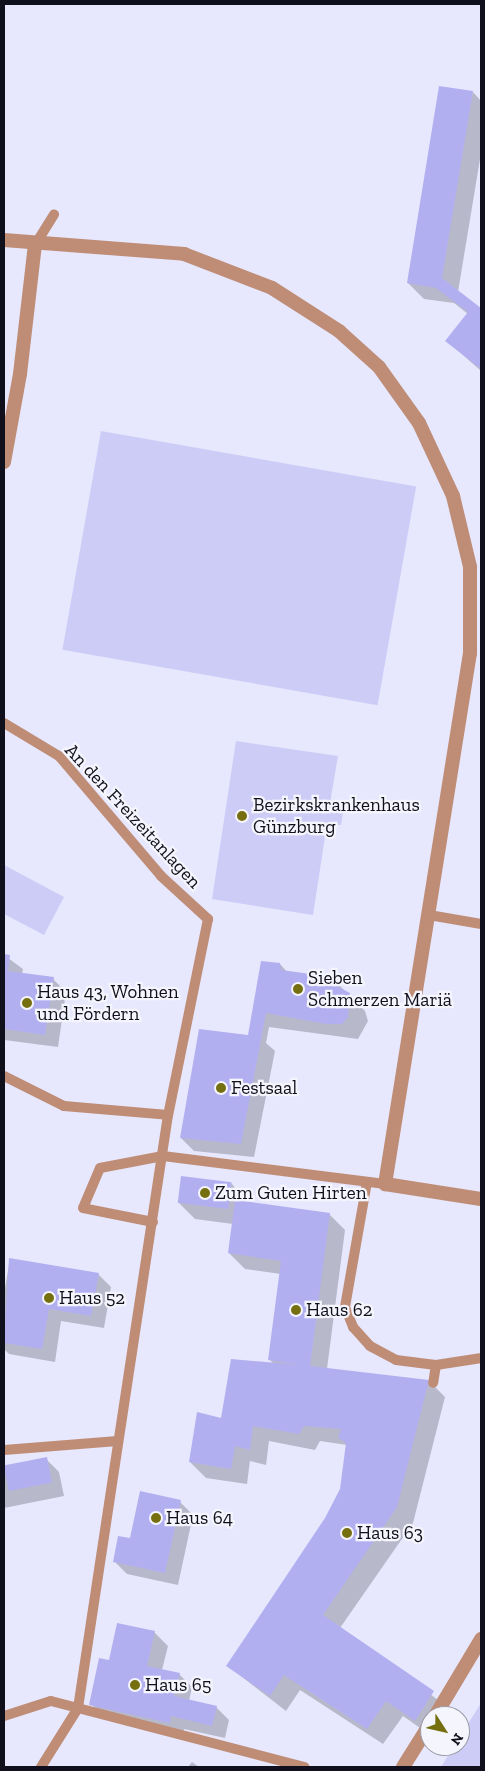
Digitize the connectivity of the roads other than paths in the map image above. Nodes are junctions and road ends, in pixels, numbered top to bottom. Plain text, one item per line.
1 (54, 214) dead end
2 (4, 240) edge
3 (35, 245) junction
4 (5, 445) edge
5 (4, 462) edge
6 (4, 724) edge
7 (429, 915) junction
8 (481, 924) edge
9 (4, 1076) edge
10 (168, 1115) junction
11 (163, 1156) junction
12 (367, 1182) junction
13 (385, 1184) junction
14 (481, 1199) edge
15 (153, 1222) junction
16 (481, 1358) edge
17 (436, 1364) junction
18 (432, 1384) dead end
19 (118, 1441) junction
20 (4, 1450) edge
21 (481, 1640) edge
22 (441, 1706) edge
23 (78, 1708) junction
24 (4, 1716) edge
25 (420, 1740) edge
26 (41, 1767) edge
27 (305, 1767) edge
28 (403, 1767) edge

1 - 3 lane
2 - 3 street
3 - 4 street
3 - 7 street
4 - 5 street
6 - 10 lane, An den Freizeitanlagen
7 - 8 lane
7 - 13 street
9 - 10 lane
10 - 11 lane, An den Freizeitanlagen
11 - 12 lane
11 - 15 lane, An den Freizeitanlagen
11 - 15 lane
12 - 13 lane
12 - 17 lane
13 - 14 street
15 - 19 lane, An den Freizeitanlagen
16 - 17 lane
17 - 18 lane
19 - 20 lane
19 - 23 lane, An den Freizeitanlagen
21 - 22 street
23 - 24 lane
23 - 26 lane
23 - 27 lane
25 - 28 street

